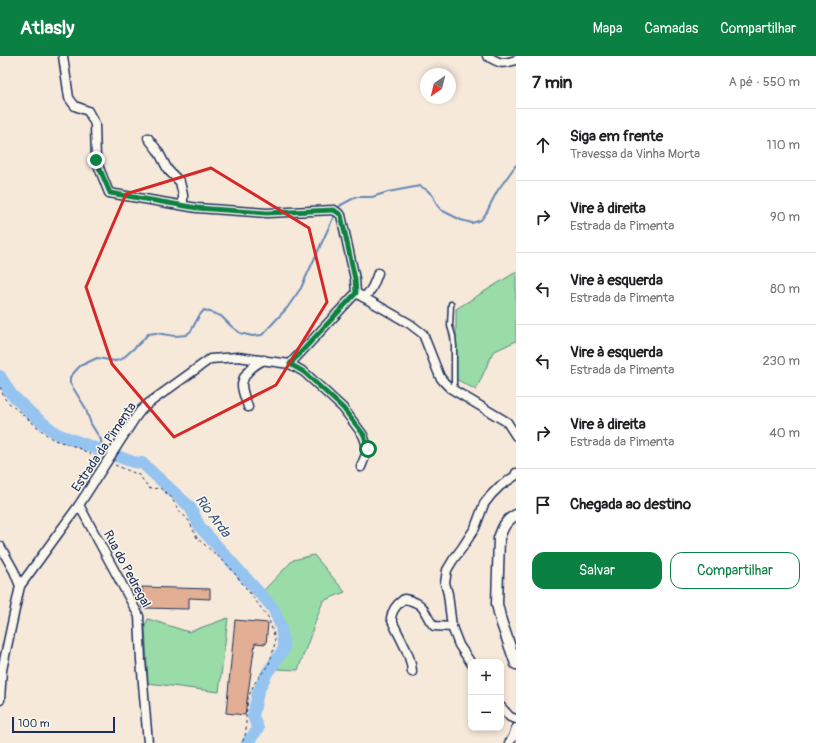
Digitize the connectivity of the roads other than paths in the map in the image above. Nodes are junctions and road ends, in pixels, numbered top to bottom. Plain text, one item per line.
1 (63, 56) edge
2 (487, 56) edge
3 (516, 60) edge
4 (148, 138) dead end
5 (183, 205) junction
6 (378, 273) dead end
7 (360, 295) junction
8 (451, 304) dead end
9 (264, 360) junction
10 (290, 364) junction
11 (456, 391) junction
12 (248, 407) dead end
13 (516, 436) edge
14 (361, 467) dead end
15 (516, 474) edge
16 (80, 505) junction
17 (516, 515) edge
18 (0, 546) edge
19 (20, 586) junction
20 (452, 627) junction
21 (468, 659) edge
22 (516, 664) edge
23 (412, 672) dead end
24 (0, 700) edge
25 (504, 710) edge
26 (516, 719) edge
27 (516, 728) edge
28 (148, 743) edge
29 (509, 743) edge

1 - 5 street
2 - 3 street
4 - 5 street
5 - 7 street
6 - 7 street
7 - 10 street
7 - 11 street
8 - 11 lane
9 - 10 street, Estrada da Pimenta
9 - 12 street
9 - 16 street, Estrada da Pimenta
10 - 14 street
11 - 13 street
15 - 20 street
16 - 19 street, Estrada da Pimenta
16 - 28 street, Rua do Pedregal
17 - 22 street
18 - 19 street
19 - 24 street, Estrada da Pimenta
20 - 21 street
20 - 23 street
25 - 26 street
27 - 29 street

